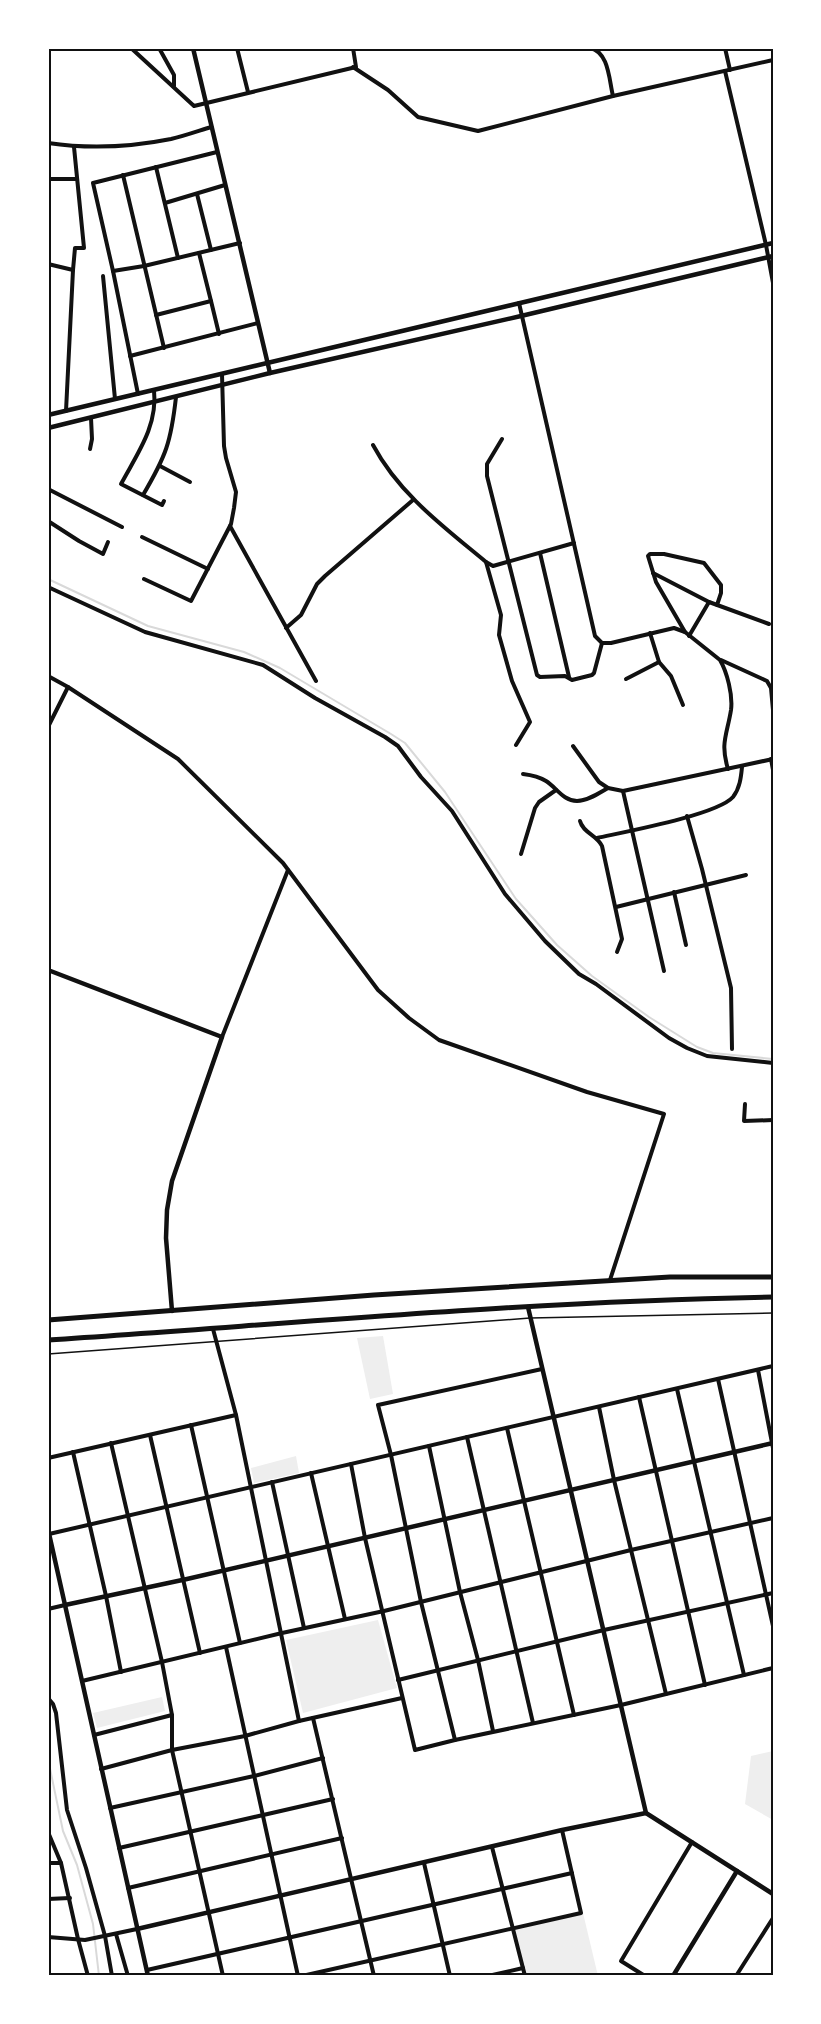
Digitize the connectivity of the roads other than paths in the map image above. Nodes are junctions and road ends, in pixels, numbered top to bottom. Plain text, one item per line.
1 (159, 48) edge
2 (193, 48) edge
3 (238, 48) edge
4 (352, 48) edge
5 (590, 48) edge
6 (725, 48) edge
7 (133, 49) edge
8 (773, 60) edge
9 (353, 67) junction
10 (728, 71) junction
11 (174, 87) junction
12 (248, 92) junction
13 (613, 96) junction
14 (206, 102) junction
15 (212, 127) junction
16 (48, 143) edge
17 (74, 147) junction
18 (217, 152) junction
19 (156, 167) junction
20 (123, 175) junction
21 (48, 179) edge
22 (77, 179) junction
23 (225, 185) junction
24 (197, 194) junction
25 (165, 203) junction
26 (240, 243) junction
27 (773, 243) edge
28 (766, 245) junction
29 (211, 250) junction
30 (199, 253) junction
31 (770, 257) edge
32 (178, 258) junction
33 (48, 264) edge
34 (144, 266) junction
35 (73, 270) junction
36 (113, 271) junction
37 (103, 276) dead end
38 (773, 282) edge
39 (211, 300) junction
40 (519, 303) junction
41 (156, 315) junction
42 (521, 316) junction
43 (258, 323) junction
44 (219, 334) junction
45 (164, 348) junction
46 (130, 356) junction
47 (267, 362) junction
48 (270, 373) junction
49 (222, 374) junction
50 (223, 385) junction
51 (154, 390) junction
52 (138, 394) junction
53 (176, 397) junction
54 (115, 400) junction
55 (156, 403) junction
56 (66, 411) junction
57 (48, 415) edge
58 (92, 418) junction
59 (48, 428) edge
60 (502, 439) dead end
61 (373, 446) dead end
62 (90, 449) dead end
63 (160, 466) junction
64 (190, 482) dead end
65 (48, 489) edge
66 (143, 495) junction
67 (413, 500) junction
68 (164, 501) dead end
69 (48, 520) edge
70 (230, 525) junction
71 (122, 527) dead end
72 (141, 537) dead end
73 (108, 543) dead end
74 (574, 543) junction
75 (540, 553) junction
76 (508, 561) junction
77 (486, 562) junction
78 (208, 569) junction
79 (653, 573) junction
80 (144, 579) dead end
81 (48, 587) edge
82 (709, 602) junction
83 (717, 606) junction
84 (769, 624) dead end
85 (286, 628) junction
86 (650, 633) junction
87 (687, 634) junction
88 (602, 643) junction
89 (720, 660) junction
90 (659, 662) junction
91 (48, 676) edge
92 (569, 678) junction
93 (626, 679) dead end
94 (316, 681) dead end
95 (68, 687) junction
96 (683, 705) dead end
97 (773, 710) edge
98 (48, 727) edge
99 (516, 745) dead end
100 (573, 746) dead end
101 (772, 759) edge
102 (742, 766) junction
103 (728, 769) junction
104 (773, 770) edge
105 (523, 774) dead end
106 (608, 788) junction
107 (556, 790) junction
108 (623, 791) junction
109 (687, 816) junction
110 (580, 821) dead end
111 (632, 830) junction
112 (597, 838) junction
113 (521, 854) dead end
114 (289, 870) junction
115 (746, 875) dead end
116 (706, 884) junction
117 (674, 892) junction
118 (648, 899) junction
119 (616, 907) junction
120 (686, 945) dead end
121 (616, 952) dead end
122 (48, 970) edge
123 (664, 971) dead end
124 (222, 1037) junction
125 (732, 1049) dead end
126 (773, 1064) edge
127 (745, 1104) dead end
128 (773, 1120) edge
129 (773, 1278) edge
130 (610, 1280) junction
131 (773, 1297) edge
132 (528, 1307) junction
133 (172, 1311) junction
134 (773, 1313) edge
135 (530, 1318) junction
136 (48, 1320) edge
137 (213, 1329) junction
138 (48, 1340) edge
139 (217, 1343) junction
140 (48, 1354) edge
141 (773, 1366) edge
142 (542, 1369) junction
143 (758, 1370) junction
144 (717, 1379) junction
145 (677, 1389) junction
146 (639, 1398) junction
147 (599, 1407) junction
148 (236, 1415) junction
149 (553, 1418) junction
150 (191, 1425) junction
151 (507, 1428) junction
152 (150, 1435) junction
153 (467, 1437) junction
154 (111, 1443) junction
155 (773, 1445) edge
156 (429, 1446) junction
157 (73, 1452) junction
158 (734, 1452) junction
159 (391, 1455) junction
160 (48, 1458) edge
161 (694, 1461) junction
162 (351, 1464) junction
163 (654, 1471) junction
164 (311, 1473) junction
165 (614, 1480) junction
166 (272, 1482) junction
167 (251, 1487) junction
168 (570, 1491) junction
169 (207, 1497) junction
170 (524, 1501) junction
171 (167, 1507) junction
172 (483, 1510) junction
173 (129, 1515) junction
174 (773, 1518) edge
175 (445, 1519) junction
176 (749, 1523) junction
177 (90, 1524) junction
178 (405, 1528) junction
179 (48, 1532) edge
180 (710, 1532) junction
181 (365, 1538) junction
182 (670, 1541) junction
183 (328, 1546) junction
184 (631, 1550) junction
185 (288, 1555) junction
186 (267, 1560) junction
187 (587, 1561) junction
188 (223, 1570) junction
189 (541, 1572) junction
190 (184, 1579) junction
191 (500, 1582) junction
192 (145, 1588) junction
193 (460, 1592) junction
194 (773, 1593) edge
195 (765, 1595) junction
196 (106, 1596) junction
197 (421, 1602) junction
198 (728, 1602) junction
199 (65, 1605) junction
200 (48, 1609) edge
201 (384, 1611) junction
202 (687, 1611) junction
203 (345, 1619) junction
204 (649, 1620) junction
205 (773, 1626) edge
206 (304, 1628) junction
207 (604, 1630) junction
208 (282, 1633) junction
209 (557, 1642) junction
210 (240, 1643) junction
211 (226, 1647) junction
212 (516, 1651) junction
213 (200, 1653) junction
214 (478, 1660) junction
215 (162, 1662) junction
216 (773, 1668) edge
217 (438, 1670) junction
218 (122, 1672) junction
219 (744, 1675) junction
220 (398, 1680) junction
221 (82, 1681) junction
222 (705, 1685) junction
223 (666, 1694) junction
224 (48, 1698) edge
225 (402, 1698) junction
226 (621, 1705) junction
227 (172, 1715) junction
228 (574, 1715) junction
229 (313, 1718) junction
230 (299, 1721) junction
231 (533, 1723) junction
232 (493, 1731) junction
233 (94, 1735) junction
234 (245, 1736) junction
235 (455, 1740) junction
236 (172, 1750) junction
237 (323, 1758) junction
238 (101, 1769) junction
239 (254, 1776) junction
240 (180, 1792) junction
241 (333, 1798) junction
242 (110, 1808) junction
243 (646, 1813) junction
244 (262, 1815) junction
245 (562, 1830) junction
246 (48, 1832) edge
247 (190, 1832) junction
248 (342, 1838) junction
249 (692, 1842) junction
250 (492, 1847) junction
251 (118, 1848) junction
252 (270, 1854) junction
253 (48, 1863) edge
254 (61, 1863) junction
255 (424, 1863) junction
256 (736, 1871) junction
257 (200, 1872) junction
258 (572, 1874) junction
259 (352, 1880) junction
260 (128, 1888) junction
261 (503, 1888) junction
262 (773, 1894) edge
263 (279, 1896) junction
264 (70, 1898) junction
265 (48, 1899) edge
266 (434, 1905) junction
267 (209, 1913) junction
268 (773, 1918) edge
269 (361, 1921) junction
270 (514, 1928) junction
271 (137, 1929) junction
272 (116, 1934) junction
273 (105, 1936) junction
274 (48, 1937) edge
275 (78, 1939) junction
276 (289, 1939) junction
277 (443, 1945) junction
278 (218, 1954) junction
279 (370, 1959) junction
280 (523, 1968) junction
281 (147, 1973) edge
282 (88, 1976) edge
283 (112, 1976) edge
284 (128, 1976) edge
285 (223, 1976) edge
286 (300, 1976) edge
287 (374, 1976) edge
288 (450, 1976) edge
289 (488, 1976) edge
290 (525, 1976) edge
291 (645, 1976) edge
292 (673, 1976) edge
293 (736, 1976) edge

1 - 11 street
2 - 14 street
3 - 12 street
4 - 9 street
5 - 13 street
6 - 10 street
7 - 11 street
8 - 10 street
9 - 12 street
9 - 13 street
10 - 13 street
10 - 28 street
11 - 14 street
12 - 14 street
14 - 15 street
15 - 17 street
15 - 18 street
16 - 17 street
17 - 22 street
18 - 19 street
18 - 23 street
19 - 20 street
19 - 25 street
20 - 34 street
20 - 36 street
21 - 22 street
22 - 35 street
23 - 24 street
23 - 26 street
24 - 25 street
24 - 29 street
25 - 32 street
26 - 29 street
26 - 43 street
27 - 28 street
28 - 31 street
28 - 40 street
29 - 30 street
30 - 32 street
30 - 39 street
31 - 38 street
31 - 42 street
32 - 34 street
33 - 35 street
34 - 36 street
34 - 41 street
35 - 56 street
36 - 46 street
37 - 54 street
39 - 41 street
39 - 44 street
40 - 42 street
40 - 47 street
41 - 45 street
42 - 48 street
42 - 74 street
43 - 44 street
43 - 47 street
44 - 45 street
45 - 46 street
46 - 52 street
47 - 48 street
47 - 49 street
48 - 50 street
49 - 50 street
49 - 51 street
50 - 53 street
50 - 70 street
51 - 52 street
51 - 55 street
52 - 54 street
53 - 55 street
53 - 63 street
54 - 56 street
55 - 58 street
55 - 66 street
56 - 57 street
58 - 59 street
58 - 62 street
60 - 76 street
61 - 67 street
63 - 64 street
63 - 66 street
65 - 71 street
66 - 68 street
67 - 77 street
67 - 85 street
69 - 73 street
70 - 78 street
70 - 85 street
72 - 78 street
74 - 75 street
74 - 88 street
75 - 76 street
75 - 92 street
76 - 77 street
76 - 92 street
77 - 99 street
78 - 80 street
79 - 82 street
79 - 83 street
79 - 87 street
81 - 126 street
82 - 83 street
82 - 87 street
83 - 84 street
85 - 94 street
86 - 87 street
86 - 88 street
86 - 90 street
87 - 89 street
88 - 92 street
89 - 97 street
89 - 103 street
90 - 93 street
90 - 96 street
91 - 95 street
95 - 98 street
95 - 114 street
100 - 106 street
101 - 102 street
101 - 104 street
102 - 103 street
102 - 109 street
103 - 108 street
105 - 107 street
106 - 107 street
106 - 108 street
107 - 113 street
108 - 111 street
109 - 111 street
109 - 116 street
110 - 112 street
111 - 112 street
111 - 118 street
112 - 119 street
114 - 124 street
114 - 130 street
115 - 116 street
116 - 117 street
116 - 125 street
117 - 118 street
117 - 120 street
118 - 119 street
118 - 123 street
119 - 121 street
122 - 124 street
124 - 133 street
127 - 128 street
129 - 130 main road
130 - 133 main road
131 - 132 main road
132 - 135 street
132 - 137 main road
133 - 136 main road
134 - 135 lane
135 - 139 lane
135 - 142 street
137 - 138 main road
137 - 139 street
139 - 140 lane
139 - 148 street
141 - 143 street
142 - 149 street
142 - 159 street
143 - 144 street
143 - 155 street
144 - 145 street
144 - 158 street
145 - 146 street
145 - 161 street
146 - 147 street
146 - 163 street
147 - 149 street
147 - 165 street
148 - 150 street
148 - 167 street
149 - 151 street
149 - 168 street
150 - 152 street
150 - 169 street
151 - 153 street
151 - 170 street
152 - 154 street
152 - 171 street
153 - 156 street
153 - 172 street
154 - 157 street
154 - 173 street
155 - 158 street
156 - 159 street
156 - 175 street
157 - 160 street
157 - 177 street
158 - 161 street
158 - 176 street
159 - 162 street
159 - 178 street
161 - 163 street
161 - 180 street
162 - 164 street
162 - 181 street
163 - 165 street
163 - 182 street
164 - 166 street
164 - 183 street
165 - 168 street
165 - 184 street
166 - 167 street
166 - 185 street
167 - 169 street
167 - 186 street
168 - 170 street
168 - 187 street
169 - 171 street
169 - 188 street
170 - 172 street
170 - 189 street
171 - 173 street
171 - 190 street
172 - 175 street
172 - 191 street
173 - 177 street
173 - 192 street
174 - 176 street
175 - 178 street
175 - 193 street
176 - 180 street
176 - 195 street
177 - 179 street
177 - 196 street
178 - 181 street
178 - 197 street
179 - 199 street
180 - 182 street
180 - 198 street
181 - 183 street
181 - 201 street
182 - 184 street
182 - 202 street
183 - 185 street
183 - 203 street
184 - 187 street
184 - 204 street
185 - 186 street
185 - 206 street
186 - 188 street
186 - 208 street
187 - 189 street
187 - 207 street
188 - 190 street
188 - 210 street
189 - 191 street
189 - 209 street
190 - 192 street
190 - 213 street
191 - 193 street
191 - 212 street
192 - 196 street
192 - 215 street
193 - 197 street
193 - 214 street
194 - 195 street
195 - 198 street
195 - 205 street
196 - 199 street
196 - 218 street
197 - 201 street
197 - 217 street
198 - 202 street
198 - 219 street
199 - 200 street
199 - 221 street
201 - 203 street
201 - 220 street
202 - 204 street
202 - 222 street
203 - 206 street
204 - 207 street
204 - 223 street
206 - 208 street
207 - 209 street
207 - 226 street
208 - 210 street
208 - 230 street
209 - 212 street
209 - 228 street
210 - 211 street
211 - 213 street
211 - 234 street
212 - 214 street
212 - 231 street
213 - 215 street
214 - 217 street
214 - 232 street
215 - 218 street
215 - 227 street
216 - 219 street
217 - 220 street
217 - 235 street
218 - 221 street
219 - 222 street
220 - 225 street
221 - 233 street
222 - 223 street
223 - 226 street
224 - 273 street
225 - 229 street
225 - 235 street
226 - 228 street
226 - 243 street
227 - 233 street
227 - 236 street
228 - 231 street
229 - 230 street
229 - 237 street
230 - 234 street
231 - 232 street
232 - 235 street
233 - 238 street
234 - 236 street
234 - 239 street
236 - 238 street
236 - 240 street
237 - 239 street
237 - 241 street
238 - 242 street
239 - 240 street
239 - 244 street
240 - 242 street
240 - 247 street
241 - 244 street
241 - 248 street
242 - 251 street
243 - 245 street
243 - 249 street
244 - 247 street
244 - 252 street
245 - 250 street
245 - 258 street
246 - 254 street
247 - 251 street
247 - 257 street
248 - 252 street
248 - 259 street
249 - 256 street
249 - 291 street
250 - 255 street
250 - 261 street
251 - 260 street
252 - 257 street
252 - 263 street
253 - 254 street
254 - 264 street
255 - 259 street
255 - 266 street
256 - 262 street
256 - 292 street
257 - 260 street
257 - 267 street
258 - 261 street
258 - 270 street
259 - 263 street
259 - 269 street
260 - 271 street
261 - 266 street
261 - 270 street
263 - 267 street
263 - 276 street
264 - 265 street
264 - 275 street
266 - 269 street
266 - 277 street
267 - 271 street
267 - 278 street
268 - 293 street
269 - 276 street
269 - 279 street
270 - 277 street
270 - 280 street
271 - 272 street
271 - 281 street
272 - 273 street
272 - 284 street
273 - 275 street
273 - 283 street
274 - 275 street
275 - 282 street
276 - 278 street
276 - 286 street
277 - 279 street
277 - 288 street
278 - 281 street
278 - 285 street
279 - 286 street
279 - 287 street
280 - 289 street
280 - 290 street

